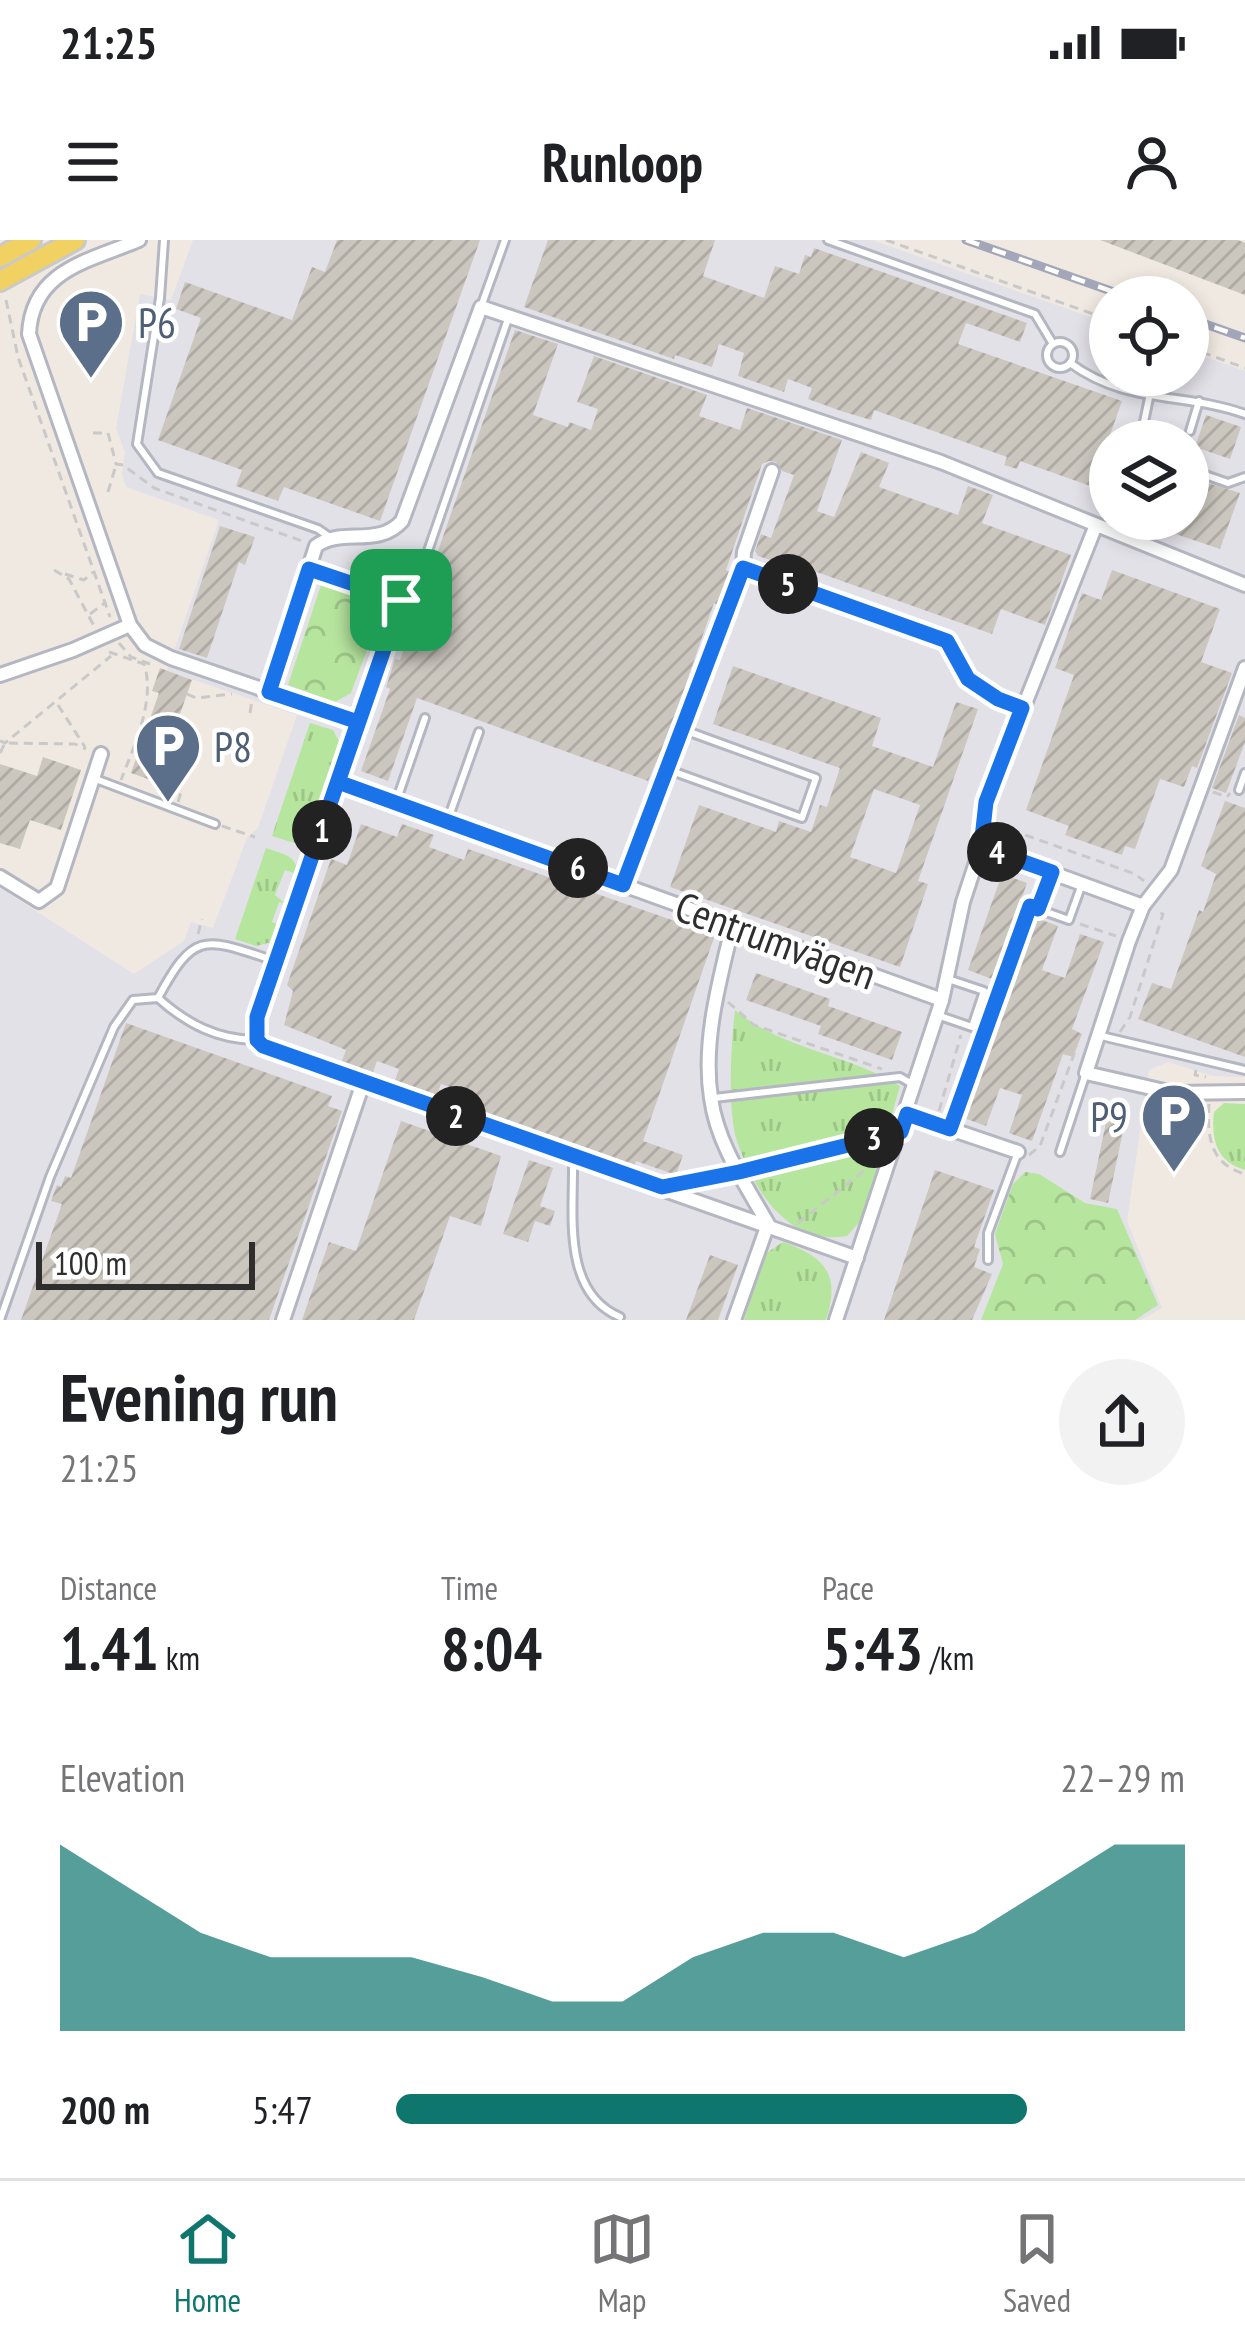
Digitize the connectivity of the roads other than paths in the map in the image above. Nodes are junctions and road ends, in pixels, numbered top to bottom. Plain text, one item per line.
1 (31, 240) edge
2 (75, 240) edge
3 (139, 240) edge
4 (164, 240) edge
5 (505, 240) edge
6 (828, 240) edge
7 (0, 257) edge
8 (4, 288) edge
9 (481, 308) junction
10 (508, 316) junction
11 (1053, 344) junction
12 (1070, 363) junction
13 (1149, 398) junction
14 (1199, 400) junction
15 (1245, 414) edge
16 (1145, 420) edge
17 (1193, 420) edge
18 (772, 471) dead end
19 (1209, 476) edge
20 (1245, 477) edge
21 (1089, 522) edge
22 (331, 538) junction
23 (1090, 540) edge
24 (1133, 540) edge
25 (743, 568) junction
26 (309, 569) junction
27 (1245, 585) edge
28 (401, 600) junction
29 (130, 625) junction
30 (1245, 668) edge
31 (0, 675) edge
32 (269, 692) junction
33 (1022, 708) junction
34 (425, 718) dead end
35 (358, 722) junction
36 (684, 730) junction
37 (479, 732) dead end
38 (101, 754) road end
39 (668, 770) junction
40 (1245, 773) edge
41 (93, 778) junction
42 (338, 782) junction
43 (1239, 790) dead end
44 (396, 803) junction
45 (447, 821) junction
46 (215, 824) road end
47 (981, 847) junction
48 (1052, 872) junction
49 (0, 877) edge
50 (1082, 884) junction
51 (623, 885) junction
52 (1147, 901) junction
53 (733, 924) junction
54 (275, 961) junction
55 (948, 979) junction
56 (158, 998) junction
57 (942, 1000) junction
58 (937, 1015) junction
59 (1097, 1035) junction
60 (257, 1040) junction
61 (1245, 1070) edge
62 (1086, 1073) junction
63 (363, 1082) junction
64 (916, 1086) junction
65 (1245, 1092) edge
66 (710, 1098) junction
67 (907, 1114) junction
68 (1018, 1152) joint
69 (1060, 1152) dead end
70 (573, 1157) junction
71 (768, 1224) junction
72 (857, 1258) junction
73 (988, 1260) dead end
74 (13, 1282) junction
75 (0, 1290) edge
76 (620, 1317) dead end
77 (0, 1320) edge
78 (283, 1320) edge
79 (734, 1320) edge
80 (836, 1320) edge

1 - 7 main road
2 - 8 main road
3 - 29 street
4 - 22 lane
5 - 9 lane
6 - 11 lane
9 - 10 street
9 - 22 street
10 - 21 street
10 - 28 lane
11 - 12 lane
11 - 12 lane
12 - 13 lane
13 - 14 lane
13 - 16 lane
14 - 15 lane
14 - 17 lane
18 - 25 street
19 - 20 lane
22 - 26 street
23 - 33 street
24 - 27 street
25 - 33 street
25 - 36 street
26 - 28 lane
26 - 32 street
28 - 35 lane
29 - 31 street
29 - 32 street
30 - 52 street
32 - 35 street
33 - 47 street
34 - 44 lane
35 - 42 street
36 - 39 street
36 - 39 lane
37 - 45 lane
38 - 41 street
39 - 51 street
40 - 43 lane
41 - 46 lane
41 - 49 street
42 - 44 street, Centrumvägen
42 - 54 street
44 - 45 street, Centrumvägen
45 - 51 street, Centrumvägen
47 - 48 street
47 - 55 street
48 - 50 street
48 - 50 lane
50 - 52 street
51 - 53 street, Centrumvägen
52 - 59 street
53 - 57 street, Centrumvägen
53 - 66 street
54 - 56 lane
54 - 60 street
55 - 57 street
55 - 58 lane
56 - 60 lane
56 - 74 lane
57 - 58 street
58 - 64 street
59 - 61 lane
59 - 62 street
60 - 63 street
62 - 65 street
62 - 69 lane
63 - 70 street
63 - 78 street
64 - 66 lane
64 - 67 street
66 - 71 street
67 - 68 street
67 - 72 street
68 - 73 lane
70 - 71 street
70 - 76 lane
71 - 72 street
71 - 79 street
72 - 80 street
74 - 75 lane
74 - 77 lane

